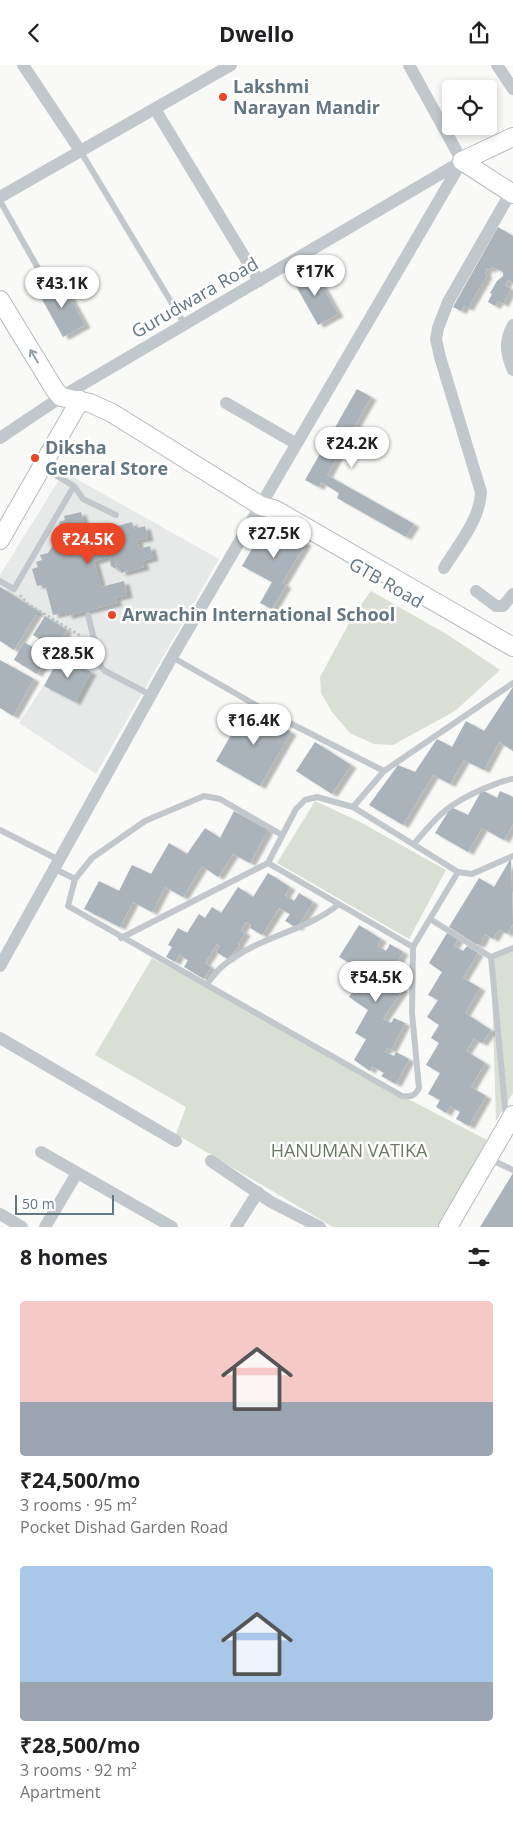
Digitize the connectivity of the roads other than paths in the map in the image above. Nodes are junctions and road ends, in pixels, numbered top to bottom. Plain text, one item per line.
1 (23, 65) edge
2 (231, 65) edge
3 (409, 65) edge
4 (497, 65) edge
5 (513, 89) edge
6 (155, 109) junction
7 (513, 137) edge
8 (81, 153) junction
9 (462, 161) junction
10 (512, 191) edge
11 (0, 197) edge
12 (0, 201) edge
13 (43, 277) dead end
14 (259, 281) junction
15 (0, 300) edge
16 (185, 325) junction
17 (513, 325) edge
18 (513, 370) edge
19 (61, 397) junction
20 (80, 400) junction
21 (226, 403) dead end
22 (0, 438) edge
23 (295, 443) junction
24 (42, 467) junction
25 (74, 486) junction
26 (261, 506) junction
27 (116, 515) dead end
28 (0, 540) edge
29 (444, 568) dead end
30 (0, 581) edge
31 (476, 591) dead end
32 (513, 594) edge
33 (88, 615) dead end
34 (494, 641) junction
35 (513, 647) edge
36 (172, 657) junction
37 (513, 659) edge
38 (513, 683) edge
39 (151, 695) junction
40 (384, 771) junction
41 (513, 779) edge
42 (354, 807) junction
43 (0, 830) edge
44 (282, 835) junction
45 (414, 844) junction
46 (513, 856) edge
47 (268, 863) junction
48 (57, 865) junction
49 (458, 872) junction
50 (75, 879) junction
51 (338, 905) junction
52 (430, 919) junction
53 (121, 938) junction
54 (413, 947) junction
55 (513, 947) edge
56 (491, 957) junction
57 (0, 966) edge
58 (206, 985) junction
59 (0, 1039) edge
60 (510, 1120) edge
61 (176, 1141) dead end
62 (41, 1152) dead end
63 (488, 1158) junction
64 (211, 1161) dead end
65 (513, 1170) edge
66 (77, 1173) junction
67 (258, 1192) junction
68 (0, 1214) edge
69 (22, 1227) edge
70 (45, 1227) edge
71 (172, 1227) edge
72 (236, 1227) edge
73 (320, 1227) edge
74 (448, 1227) edge

1 - 8 street
2 - 6 street
3 - 9 street
4 - 5 street
6 - 8 street
6 - 14 street
7 - 9 street
8 - 11 street
8 - 16 lane
9 - 10 street
9 - 14 street, Gurudwara Road
9 - 23 street
10 - 29 street
12 - 13 lane
14 - 16 street, Gurudwara Road
19 -> 15 street
16 - 19 street, Gurudwara Road
17 - 18 street
19 - 20 street, GTB Road
19 - 22 street, Gurudwara Road
20 - 24 street
20 - 26 street, GTB Road
21 - 23 street
23 - 26 street
24 - 25 lane
24 - 28 street
25 - 27 lane
25 - 30 lane
26 - 34 street, GTB Road
26 - 36 street
31 - 32 street
33 - 39 lane
34 - 35 street, GTB Road
34 - 37 street, GTB Road
36 - 39 street
36 - 40 lane
38 - 40 lane
39 - 48 street
40 - 42 lane
41 - 45 lane
42 - 44 lane
42 - 45 lane
43 - 48 lane
44 - 47 lane
44 - 50 lane
45 - 49 lane
46 - 49 lane
47 - 51 lane
47 - 53 lane
48 - 50 lane
48 - 57 street
49 - 52 lane
50 - 53 lane
51 - 54 lane
51 - 58 lane
52 - 54 lane
52 - 56 lane
53 - 58 lane
54 - 58 lane
55 - 56 lane
56 - 60 lane
59 - 61 street
60 - 63 street
62 - 66 street
63 - 65 lane
63 - 74 street
64 - 67 street
66 - 70 street
66 - 71 street
67 - 72 street
67 - 73 street
68 - 69 street

